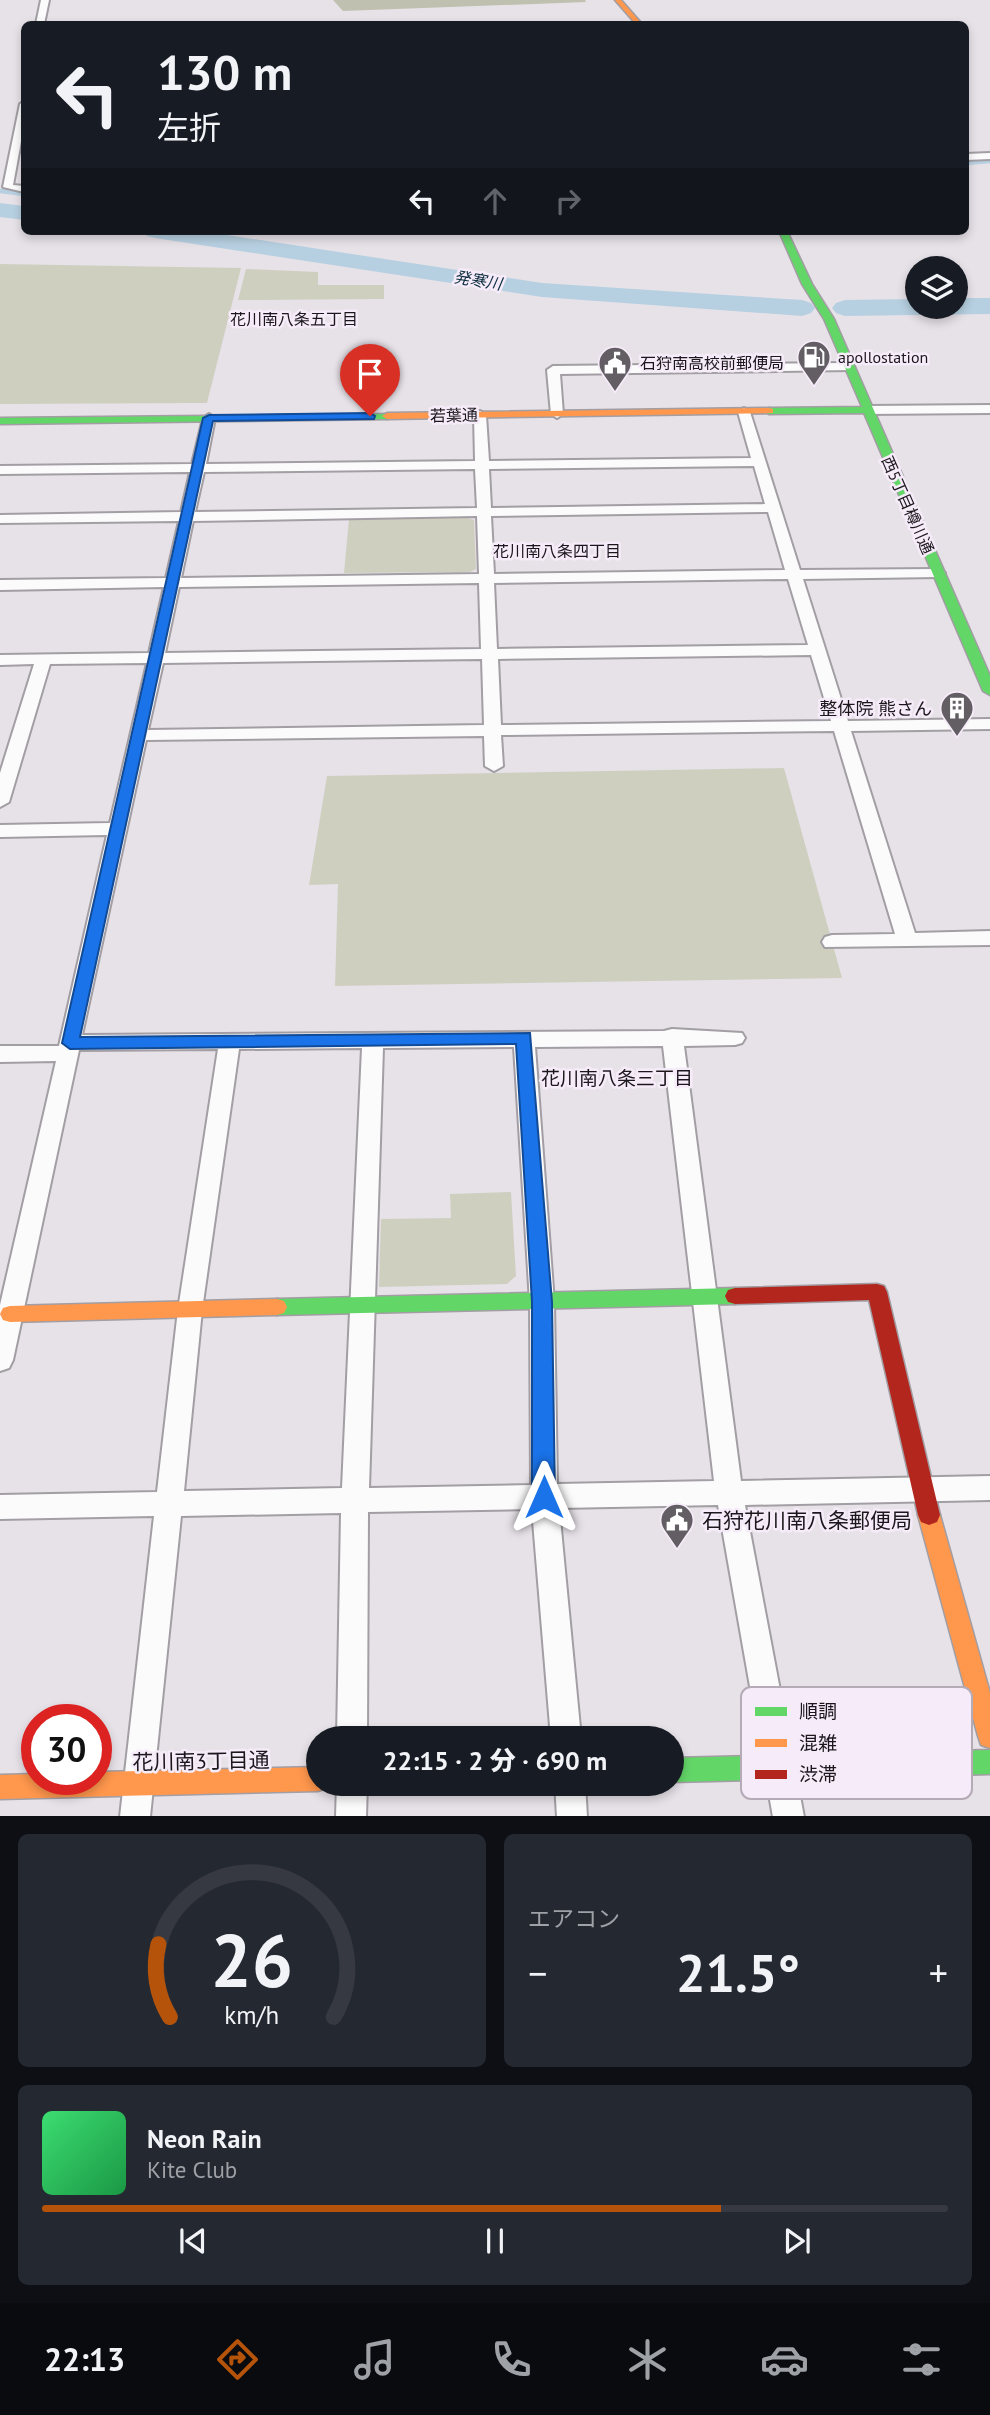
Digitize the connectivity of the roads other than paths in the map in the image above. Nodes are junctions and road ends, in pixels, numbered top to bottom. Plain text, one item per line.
1 (45, 0) edge
2 (605, 0) edge
3 (618, 0) edge
4 (41, 21) edge
5 (623, 21) edge
6 (636, 21) edge
7 (21, 120) edge
8 (990, 156) edge
9 (969, 157) edge
10 (21, 189) edge
11 (785, 235) edge
12 (801, 235) edge
13 (829, 319) junction
14 (848, 367) junction
15 (990, 409) edge
16 (867, 410) junction
17 (744, 412) junction
18 (558, 414) junction
19 (480, 415) junction
20 (209, 418) junction
21 (0, 421) edge
22 (760, 462) junction
23 (482, 463) junction
24 (198, 468) junction
25 (0, 470) edge
26 (775, 508) junction
27 (484, 513) junction
28 (187, 517) junction
29 (0, 519) edge
30 (795, 573) junction
31 (938, 573) junction
32 (486, 579) junction
33 (172, 583) junction
34 (0, 585) edge
35 (971, 649) junction
36 (819, 650) junction
37 (990, 651) edge
38 (489, 654) junction
39 (156, 658) junction
40 (0, 660) edge
41 (43, 660) junction
42 (990, 691) edge
43 (990, 724) edge
44 (843, 726) junction
45 (492, 730) junction
46 (139, 735) junction
47 (494, 766) dead end
48 (0, 802) edge
49 (118, 829) junction
50 (0, 831) edge
51 (990, 938) edge
52 (907, 940) junction
53 (832, 942) dead end
54 (672, 1036) junction
55 (524, 1038) junction
56 (735, 1038) dead end
57 (373, 1040) junction
58 (230, 1041) junction
59 (69, 1048) junction
60 (0, 1054) edge
61 (705, 1298) junction
62 (542, 1302) junction
63 (362, 1306) junction
64 (190, 1310) junction
65 (10, 1314) junction
66 (0, 1356) edge
67 (990, 1488) edge
68 (922, 1489) junction
69 (729, 1493) junction
70 (544, 1497) junction
71 (355, 1500) junction
72 (167, 1503) junction
73 (0, 1507) edge
74 (767, 1687) edge
75 (352, 1726) edge
76 (565, 1726) edge
77 (990, 1736) edge
78 (972, 1762) edge
79 (990, 1762) edge
80 (741, 1768) edge
81 (684, 1770) edge
82 (306, 1779) edge
83 (139, 1784) junction
84 (0, 1787) edge
85 (352, 1796) edge
86 (571, 1796) edge
87 (135, 1816) edge
88 (351, 1816) edge
89 (572, 1816) edge

1 - 4 street
2 - 5 street
3 - 6 street
7 - 10 street
8 - 9 street
11 - 13 street, 西5丁目樽川通
12 - 13 street, 西5丁目樽川通
13 - 14 street, 西5丁目樽川通
14 - 16 street, 西5丁目樽川通
14 - 18 street
15 - 16 street
16 - 17 street, 若葉通
16 - 31 street, 西5丁目樽川通
17 - 18 street, 若葉通
17 - 22 street
18 - 19 street, 若葉通
19 - 20 street, 若葉通
19 - 23 street
20 - 21 street, 若葉通
20 - 24 street
22 - 23 street
22 - 26 street
23 - 24 street
23 - 27 street
24 - 25 street
24 - 28 street
26 - 27 street
26 - 30 street
27 - 28 street
27 - 32 street
28 - 29 street
28 - 33 street
30 - 31 street
30 - 32 street
30 - 36 street
31 - 35 street, 西5丁目樽川通
32 - 33 street
32 - 38 street
33 - 34 street
33 - 39 street
35 - 37 street
35 - 42 street, 西5丁目樽川通
36 - 38 street
36 - 44 street
38 - 39 street
38 - 45 street
39 - 41 street
39 - 46 street
40 - 41 street
41 - 48 street
43 - 44 street
44 - 45 street
44 - 52 street
45 - 46 street
45 - 47 street
46 - 49 street
49 - 50 street
49 - 59 street
51 - 52 street
52 - 53 street
54 - 55 street
54 - 56 street
54 - 61 street
55 - 57 street
55 - 62 street
57 - 58 street
57 - 63 street
58 - 59 street
58 - 64 street
59 - 60 street
59 - 65 street
61 - 62 street
61 - 68 street
61 - 69 street
62 - 63 street
62 - 70 street
63 - 64 street
63 - 71 street
64 - 65 street
64 - 72 street
65 - 66 street
67 - 68 street
68 - 69 street
68 - 77 street
69 - 70 street
69 - 74 street
70 - 71 street
70 - 76 street
71 - 72 street
71 - 75 street
72 - 73 street
72 - 83 street
78 - 79 street
80 - 81 street
82 - 83 street, 花川南3丁目通
83 - 84 street, 花川南3丁目通
83 - 87 street
85 - 88 street
86 - 89 street

